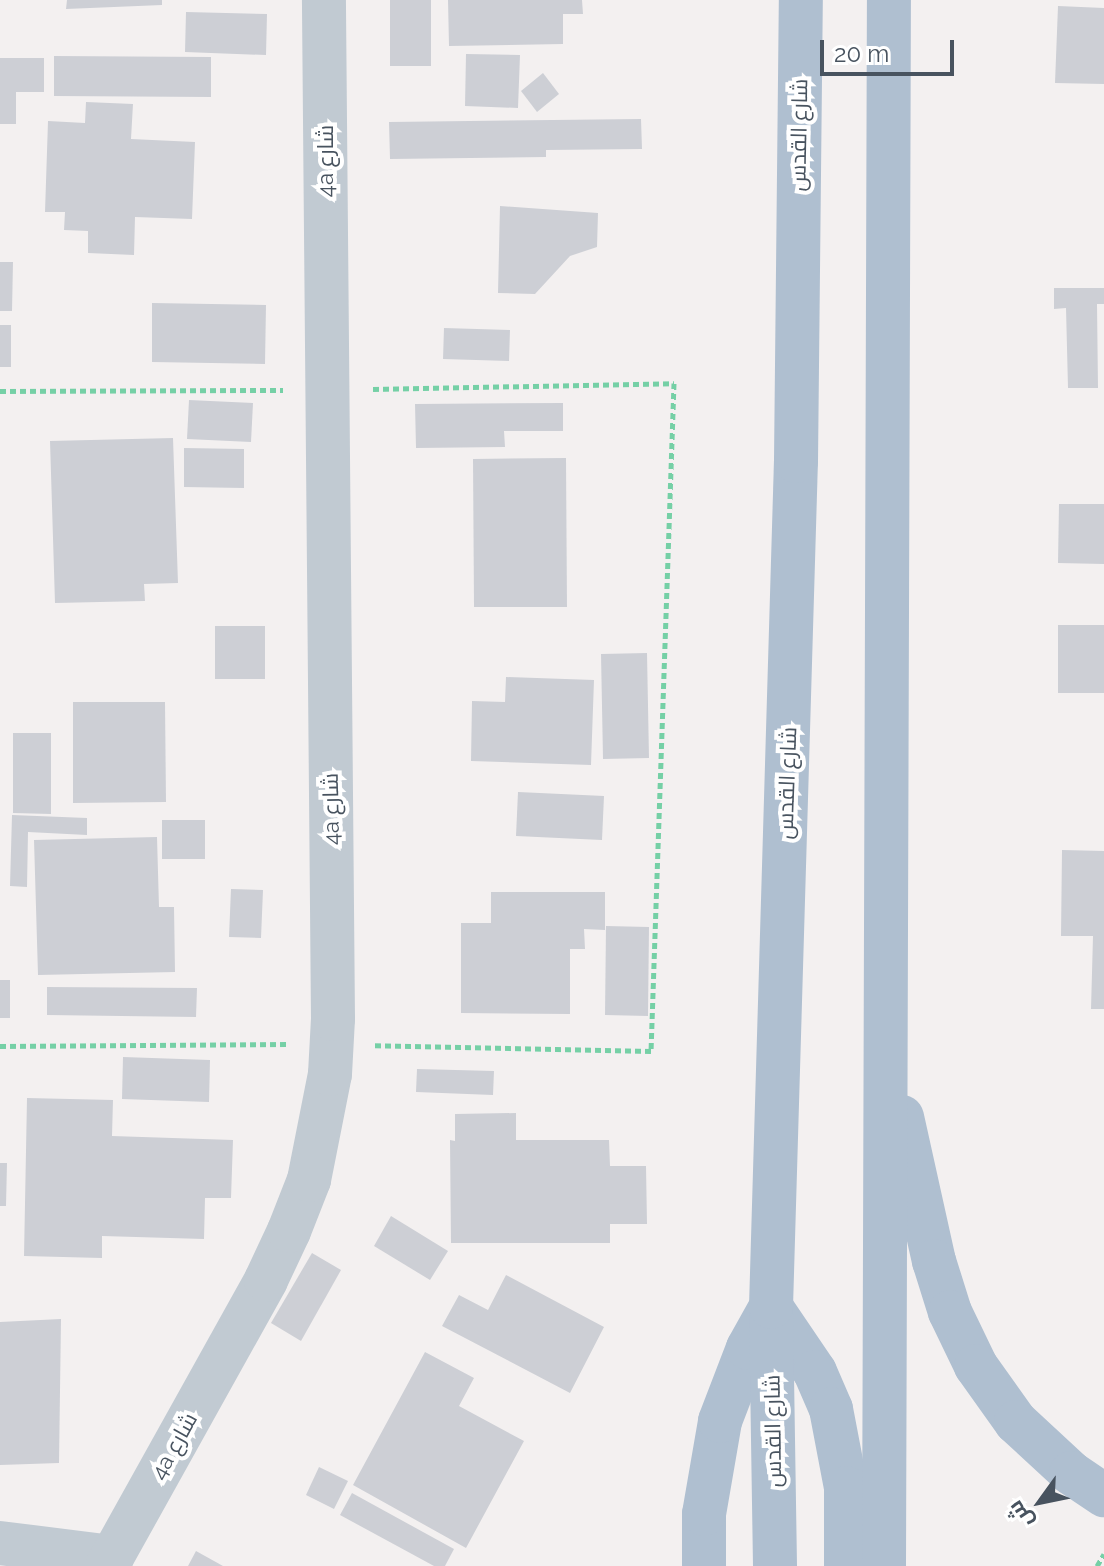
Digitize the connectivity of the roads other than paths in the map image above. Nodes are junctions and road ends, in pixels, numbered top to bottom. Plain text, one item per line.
1 (324, 0) edge
2 (801, 0) edge
3 (889, 0) edge
4 (885, 1036) junction
5 (771, 1307) junction
6 (1104, 1495) edge
7 (0, 1543) edge
8 (110, 1561) edge
9 (704, 1566) edge
10 (775, 1566) edge
11 (846, 1566) edge
12 (884, 1566) edge

1 - 8 street, 4a شارع
2 - 5 main road, شارع القدس
3 - 4 main road
4 - 6 main road
4 - 12 main road
5 - 9 main road
5 - 10 main road, شارع القدس
5 - 11 main road
7 - 8 street

